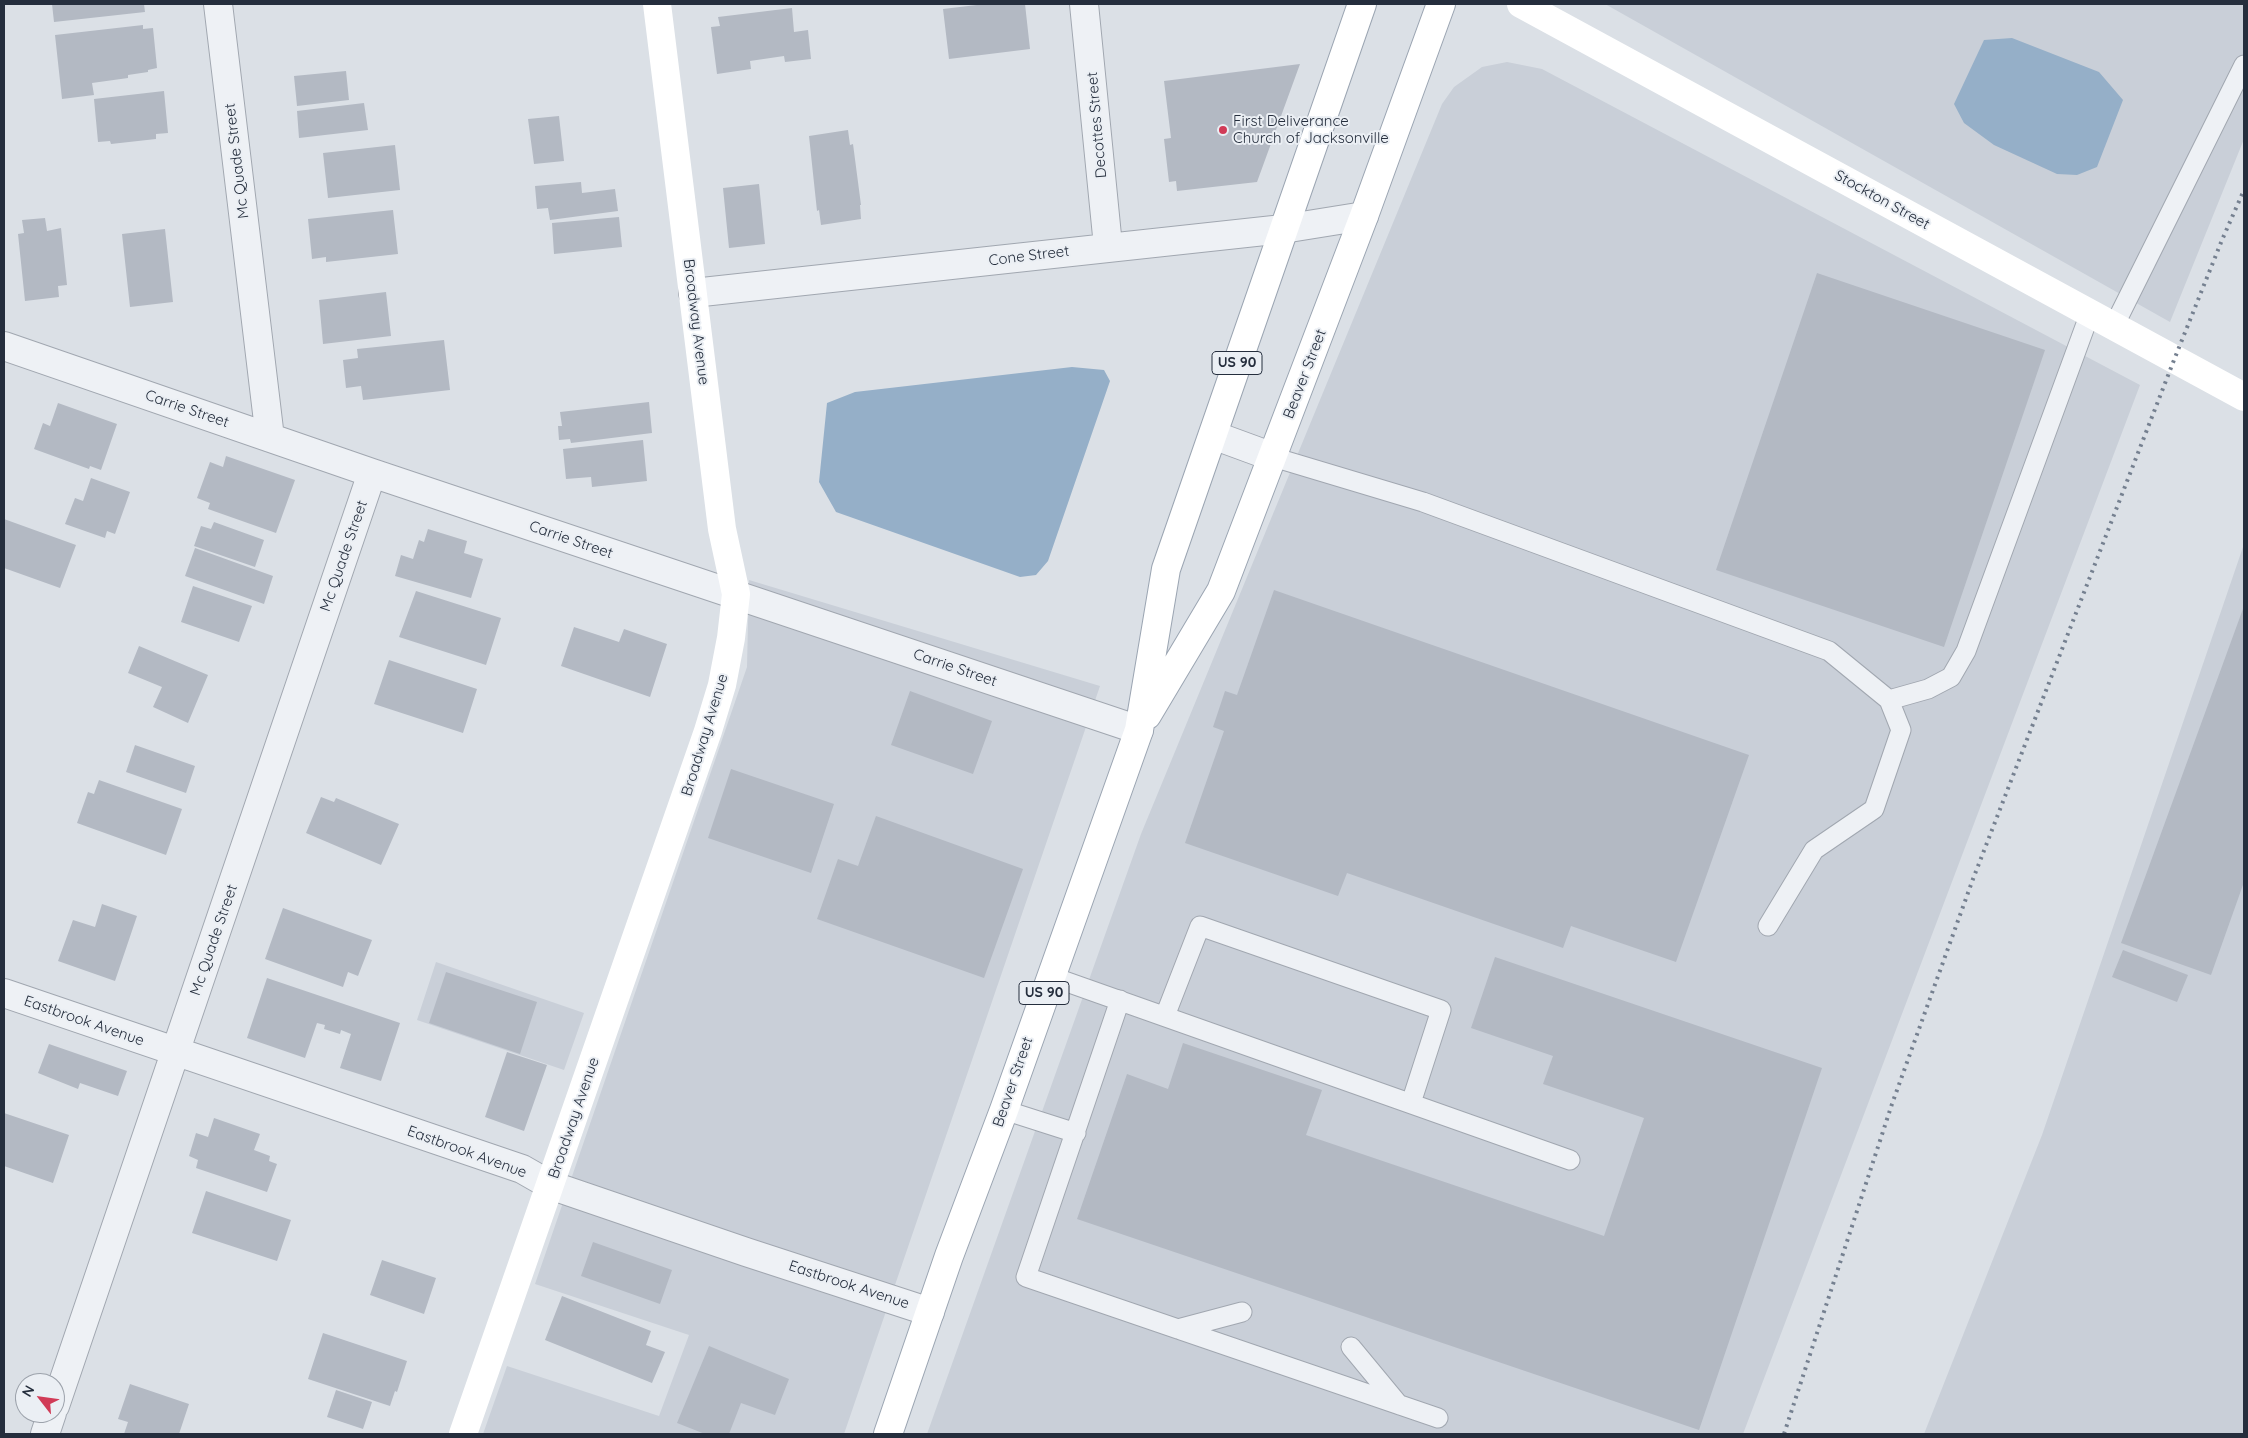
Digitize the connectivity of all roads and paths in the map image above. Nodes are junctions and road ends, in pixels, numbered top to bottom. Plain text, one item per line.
1 (218, 4) edge
2 (657, 4) edge
3 (1084, 4) edge
4 (1362, 4) edge
5 (1441, 4) edge
6 (1521, 4) edge
7 (2244, 65) edge
8 (1364, 216) junction
9 (1283, 229) junction
10 (1108, 246) junction
11 (693, 293) junction
12 (2090, 313) junction
13 (2114, 326) junction
14 (4, 348) edge
15 (2244, 397) edge
16 (1213, 435) junction
17 (270, 438) junction
18 (1273, 457) junction
19 (372, 473) junction
20 (736, 594) junction
21 (1889, 700) junction
22 (1139, 730) junction
23 (1768, 926) dead end
24 (1050, 976) junction
25 (4, 993) edge
26 (1120, 1000) junction
27 (1165, 1016) junction
28 (176, 1052) junction
29 (1411, 1103) junction
30 (1004, 1110) junction
31 (1076, 1132) junction
32 (1570, 1160) dead end
33 (550, 1185) junction
34 (930, 1312) junction
35 (1242, 1312) dead end
36 (1178, 1329) junction
37 (1351, 1346) dead end
38 (65, 1377) edge
39 (1399, 1405) junction
40 (1438, 1418) dead end
41 (463, 1434) edge
42 (888, 1434) edge

1 - 17 street, Mc Quade Street
2 - 11 main road, Broadway Avenue
3 - 10 street, Decottes Street
4 - 9 main road, Beaver Street / US 90
5 - 8 main road, Beaver Street / US 90
6 - 12 main road, Stockton Street
7 - 13 lane
8 - 9 street, Cone Street
8 - 18 main road, Beaver Street / US 90
9 - 10 street, Cone Street
9 - 16 main road, Beaver Street / US 90
10 - 11 street, Cone Street
11 - 20 main road, Broadway Avenue
12 - 13 main road, Stockton Street
12 - 21 lane
13 - 15 main road, Stockton Street
14 - 17 street, Carrie Street
16 - 18 street
16 - 22 main road, Beaver Street / US 90
17 - 19 street, Carrie Street
18 - 21 lane
18 - 22 main road, Beaver Street / US 90
19 - 20 street, Carrie Street
19 - 28 street, Mc Quade Street
20 - 22 street, Carrie Street
20 - 33 main road, Broadway Avenue
21 - 23 lane
22 - 24 main road, Beaver Street / US 90
24 - 26 lane
24 - 30 main road, Beaver Street / US 90
25 - 28 street, Eastbrook Avenue
26 - 27 lane
26 - 31 lane
27 - 29 lane
27 - 29 lane
28 - 33 street, Eastbrook Avenue
28 - 38 street, Mc Quade Street
29 - 32 lane
30 - 31 lane
30 - 34 main road, Beaver Street / US 90
31 - 36 lane
33 - 34 street, Eastbrook Avenue
33 - 41 main road, Broadway Avenue
34 - 42 main road, Beaver Street / US 90
35 - 36 lane
36 - 39 lane
37 - 39 lane
39 - 40 lane

